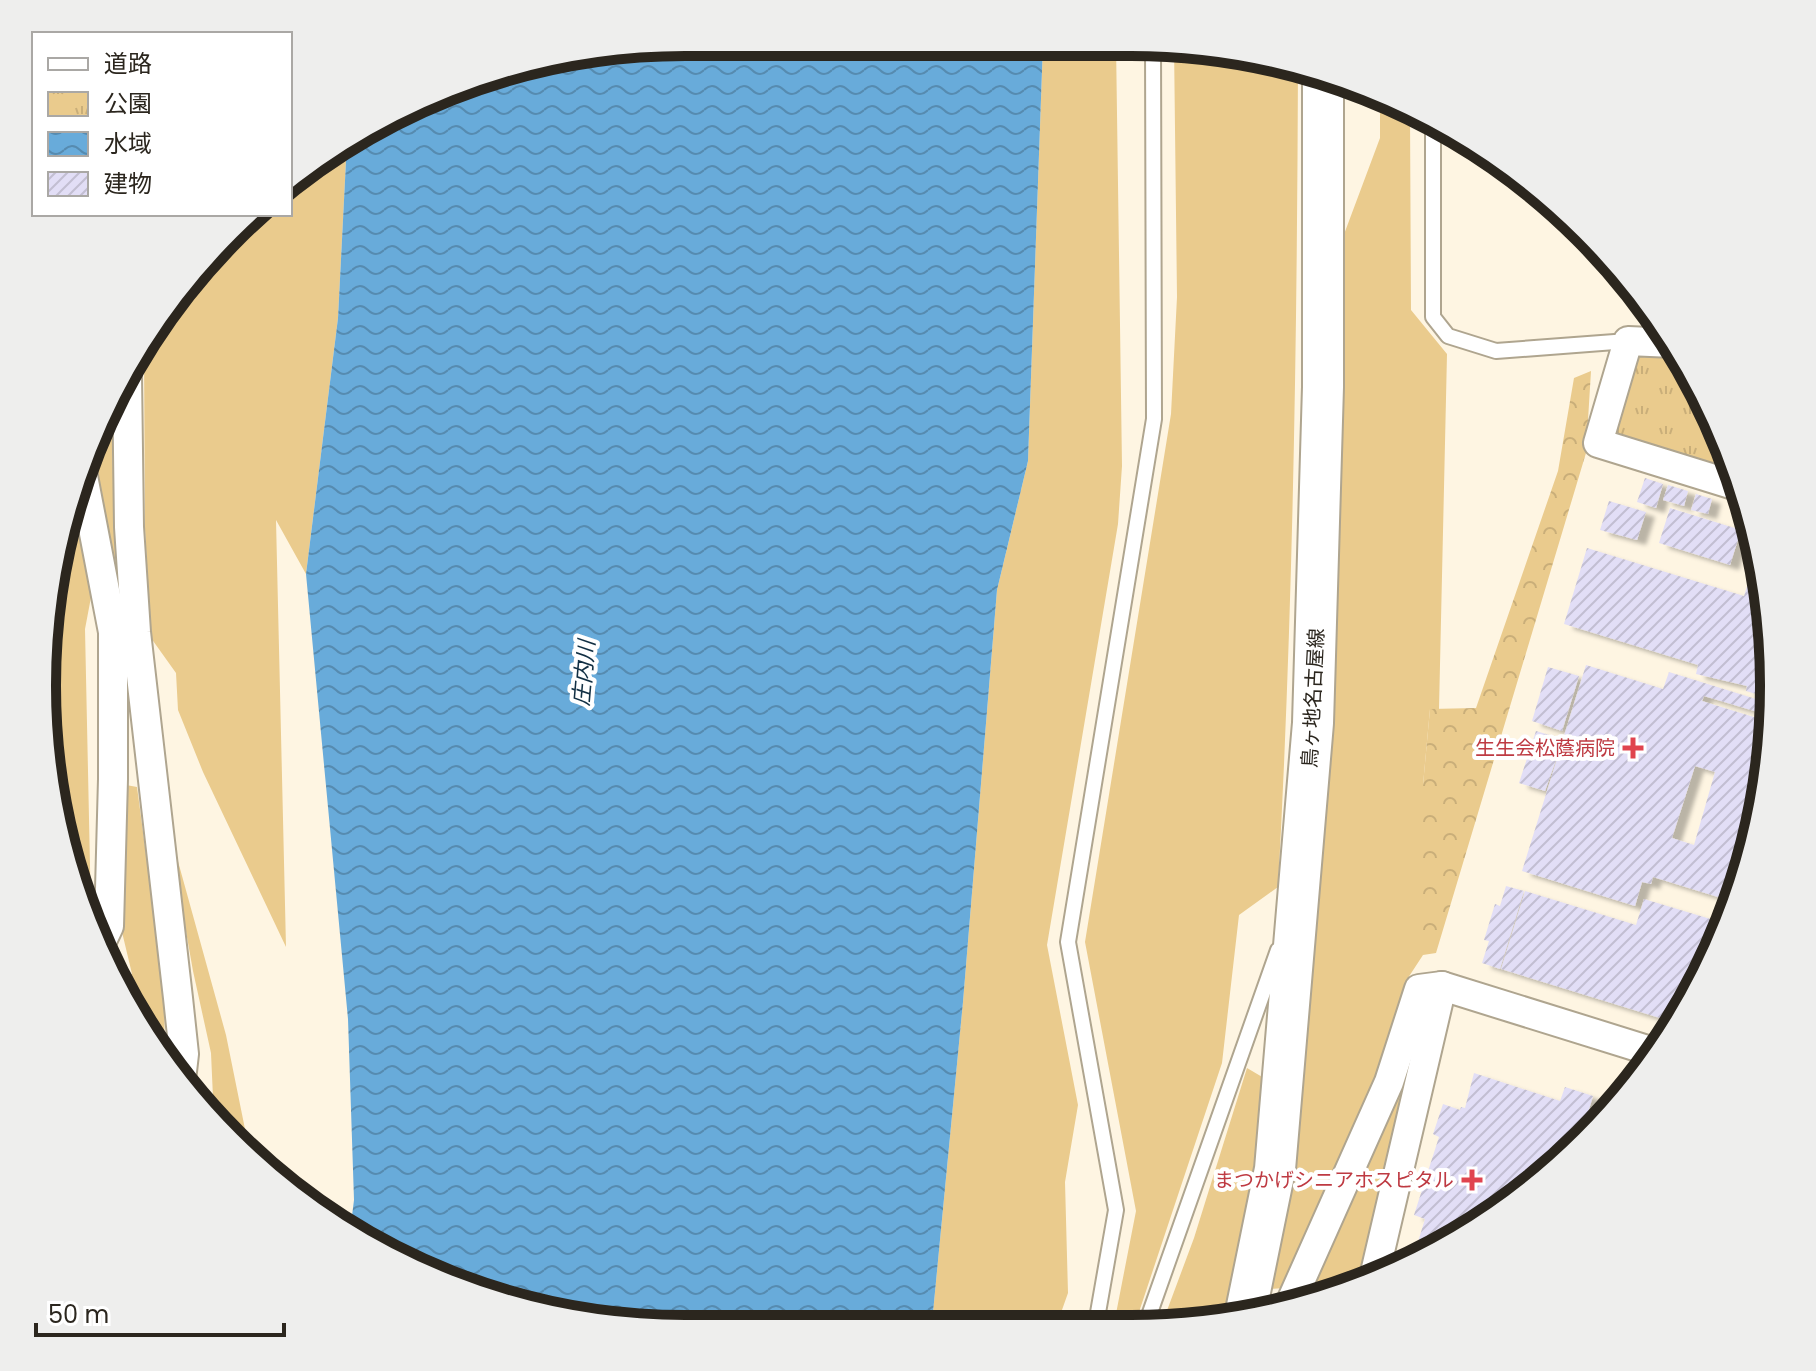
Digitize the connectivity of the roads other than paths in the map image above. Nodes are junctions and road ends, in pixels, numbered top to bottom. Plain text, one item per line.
1 (1153, 57) edge
2 (1323, 86) edge
3 (1433, 134) edge
4 (1628, 341) junction
5 (1658, 342) edge
6 (127, 395) edge
7 (1727, 483) edge
8 (87, 490) edge
9 (124, 632) junction
10 (1300, 887) junction
11 (106, 931) edge
12 (1442, 986) junction
13 (1644, 1049) edge
14 (183, 1064) edge
15 (1377, 1264) edge
16 (1295, 1294) edge
17 (1247, 1304) edge
18 (1098, 1315) edge
19 (1149, 1315) edge

1 - 18 lane
2 - 10 main road, 鳥ヶ地名古屋線
3 - 4 lane
4 - 5 street
4 - 7 street
6 - 9 street
8 - 9 street
9 - 11 street
9 - 14 street
10 - 17 main road, 鳥ヶ地名古屋線
10 - 19 lane
12 - 13 street
12 - 15 street
12 - 16 street

